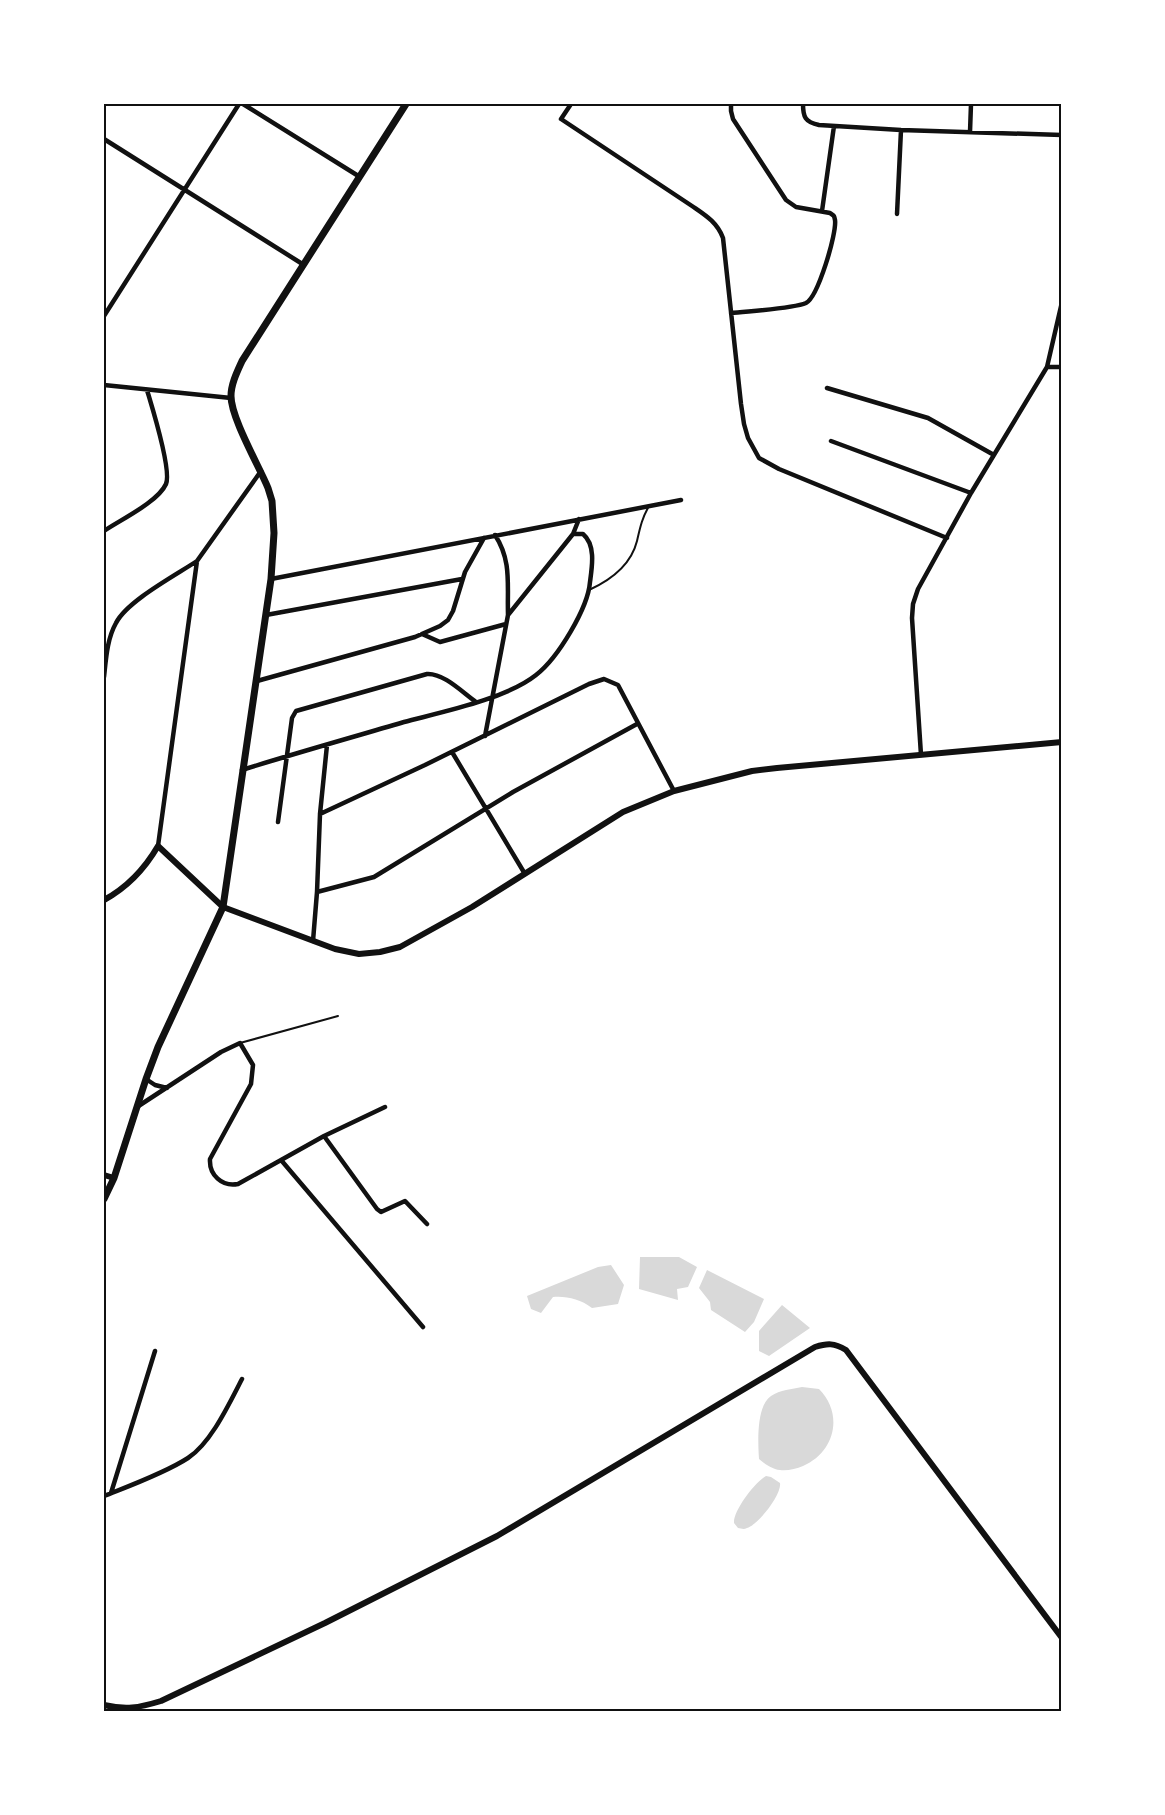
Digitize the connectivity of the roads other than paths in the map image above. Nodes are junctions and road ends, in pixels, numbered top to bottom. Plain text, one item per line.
1 (241, 104) edge
2 (406, 104) edge
3 (571, 104) edge
4 (731, 104) edge
5 (803, 104) edge
6 (971, 104) edge
7 (834, 126) junction
8 (901, 130) junction
9 (970, 132) junction
10 (1062, 135) edge
11 (104, 139) edge
12 (360, 177) junction
13 (186, 189) junction
14 (822, 211) junction
15 (897, 214) dead end
16 (304, 265) junction
17 (1062, 302) edge
18 (731, 313) junction
19 (104, 316) edge
20 (1047, 367) junction
21 (1062, 367) edge
22 (104, 385) edge
23 (827, 388) dead end
24 (147, 390) junction
25 (231, 398) junction
26 (831, 441) dead end
27 (994, 455) junction
28 (261, 471) junction
29 (971, 493) junction
30 (681, 500) dead end
31 (650, 506) junction
32 (579, 519) junction
33 (104, 531) edge
34 (573, 534) junction
35 (495, 535) junction
36 (484, 537) junction
37 (947, 538) junction
38 (197, 561) junction
39 (271, 579) junction
40 (462, 579) junction
41 (590, 590) junction
42 (266, 615) junction
43 (508, 615) junction
44 (506, 624) junction
45 (422, 634) junction
46 (104, 677) edge
47 (257, 681) junction
48 (493, 696) junction
49 (476, 702) junction
50 (637, 724) junction
51 (485, 736) junction
52 (1062, 742) edge
53 (327, 745) junction
54 (452, 752) junction
55 (921, 754) junction
56 (286, 756) junction
57 (242, 770) junction
58 (674, 791) junction
59 (485, 807) junction
60 (320, 814) junction
61 (278, 822) dead end
62 (158, 846) junction
63 (525, 874) junction
64 (317, 892) junction
65 (104, 900) edge
66 (223, 907) junction
67 (312, 941) junction
68 (338, 1016) dead end
69 (240, 1044) junction
70 (146, 1079) junction
71 (167, 1088) junction
72 (137, 1107) junction
73 (385, 1107) dead end
74 (324, 1136) junction
75 (281, 1160) junction
76 (104, 1175) edge
77 (114, 1178) junction
78 (104, 1199) edge
79 (427, 1224) dead end
80 (423, 1327) dead end
81 (155, 1351) dead end
82 (242, 1379) dead end
83 (111, 1493) junction
84 (104, 1496) edge
85 (1062, 1638) edge
86 (104, 1705) edge

1 - 12 street
1 - 13 street
2 - 12 main road
3 - 18 street
4 - 14 street
5 - 7 street
6 - 9 street
7 - 8 street
7 - 14 street
8 - 9 street
8 - 15 street
9 - 10 street
11 - 13 street
12 - 16 main road
13 - 16 street
13 - 19 street
14 - 18 street
16 - 25 main road
17 - 20 street
18 - 37 street
20 - 21 street
20 - 27 street
22 - 24 street
23 - 27 street
24 - 25 street
24 - 33 street
25 - 28 main road
26 - 29 street
27 - 29 street
28 - 38 street
28 - 39 main road
29 - 37 street
30 - 31 street
31 - 32 street
31 - 41 lane
32 - 34 street
32 - 35 street
34 - 41 street
34 - 43 street
35 - 36 street
35 - 43 street
36 - 39 street
36 - 40 street
37 - 55 street
38 - 46 street
38 - 62 street
39 - 42 main road
40 - 42 street
40 - 45 street
41 - 48 street
42 - 47 main road
43 - 44 street
44 - 45 street
44 - 48 street
45 - 47 street
47 - 57 main road
48 - 49 street
48 - 51 street
49 - 53 street
49 - 56 street
50 - 51 street
50 - 58 street
50 - 59 street
51 - 54 street
52 - 55 street
53 - 56 street
53 - 60 street
54 - 59 street
54 - 60 street
55 - 58 street
56 - 57 street
56 - 61 street
57 - 66 main road
58 - 63 street
59 - 63 street
59 - 64 street
60 - 64 street
62 - 65 street
62 - 66 street
63 - 67 street
64 - 67 street
66 - 67 street
66 - 70 main road
68 - 69 lane
69 - 71 street
69 - 75 street
70 - 71 street
70 - 72 main road
71 - 72 street
72 - 77 main road
73 - 74 street
74 - 75 street
74 - 79 street
75 - 80 street
76 - 77 street
77 - 78 main road
81 - 83 street
82 - 83 street
83 - 84 street
85 - 86 street

